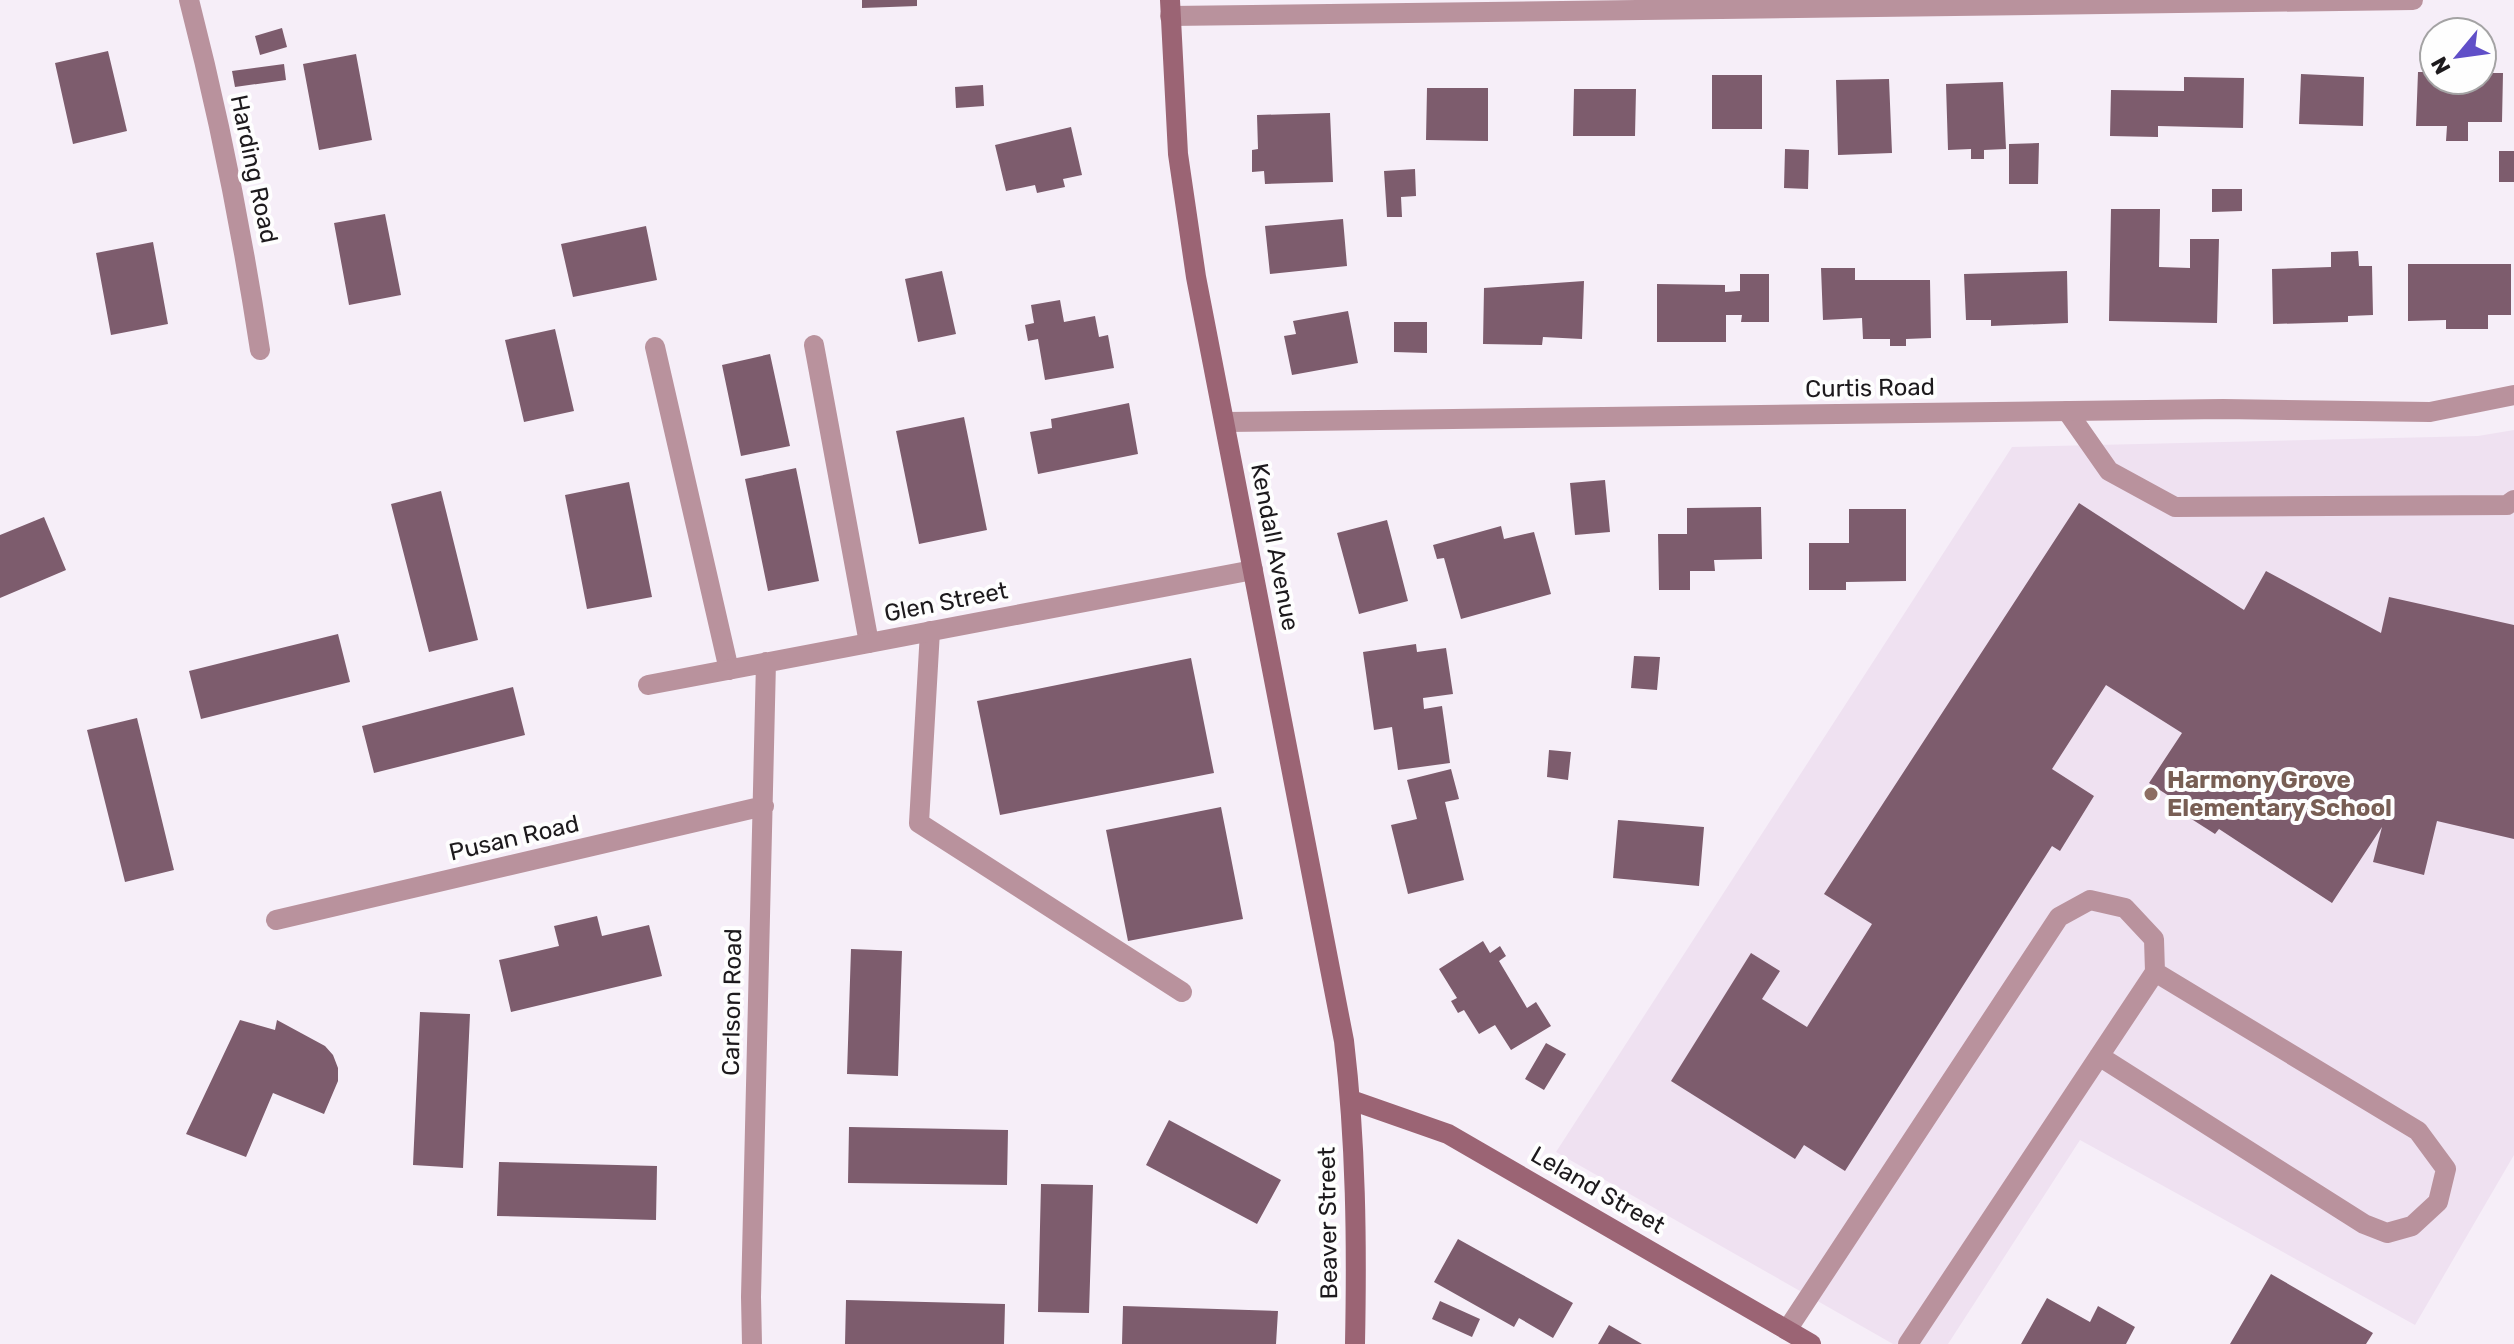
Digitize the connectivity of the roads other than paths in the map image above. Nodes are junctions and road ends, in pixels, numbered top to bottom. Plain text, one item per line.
1 (189, 0) edge
2 (2348, 0) edge
3 (2413, 0) edge
4 (1911, 4) edge
5 (1170, 8) edge
6 (814, 345) dead end
7 (655, 347) dead end
8 (260, 350) dead end
9 (2514, 395) edge
10 (2067, 411) junction
11 (1225, 422) junction
12 (2514, 500) edge
13 (1253, 570) junction
14 (930, 631) junction
15 (869, 643) junction
16 (766, 662) junction
17 (729, 670) junction
18 (648, 685) dead end
19 (764, 806) junction
20 (276, 920) dead end
21 (2155, 972) junction
22 (1182, 992) dead end
23 (2099, 1056) junction
24 (1351, 1100) junction
25 (1787, 1330) junction
26 (752, 1344) edge
27 (1355, 1344) edge
28 (1811, 1344) edge
29 (1908, 1344) edge

1 - 8 street, Harding Road
2 - 3 street
2 - 4 street
4 - 5 street
5 - 11 main road, Kendall Avenue
6 - 15 street
7 - 17 street
9 - 10 street, Curtis Road
10 - 11 street, Curtis Road
10 - 12 street
11 - 13 main road, Kendall Avenue
13 - 14 street, Glen Street
13 - 24 main road, Kendall Avenue
14 - 15 street, Glen Street
14 - 22 street
15 - 16 street, Glen Street
16 - 17 street, Glen Street
16 - 19 street, Carlson Road
17 - 18 street, Glen Street
19 - 20 street, Pusan Road
19 - 26 street, Carlson Road
21 - 23 street
21 - 23 street
21 - 25 street
23 - 29 street
24 - 25 main road, Leland Street
24 - 27 main road, Beaver Street
25 - 28 main road, Leland Street

